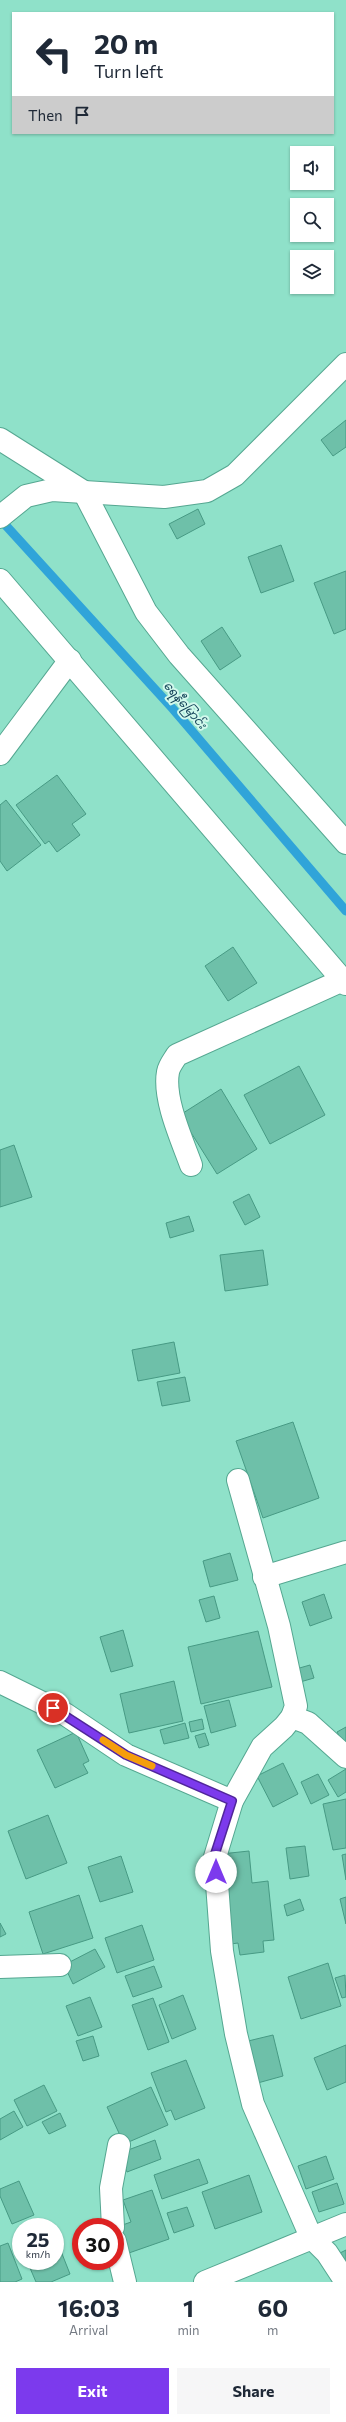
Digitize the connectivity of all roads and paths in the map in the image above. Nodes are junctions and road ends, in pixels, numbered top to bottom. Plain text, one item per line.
1 (346, 364) edge
2 (0, 439) edge
3 (84, 492) junction
4 (0, 517) edge
5 (0, 580) edge
6 (70, 660) junction
7 (0, 754) edge
8 (346, 843) edge
9 (344, 982) edge
10 (191, 1165) dead end
11 (238, 1480) dead end
12 (346, 1552) edge
13 (264, 1577) junction
14 (0, 1682) edge
15 (292, 1717) junction
16 (346, 1757) edge
17 (232, 1801) junction
18 (60, 1965) dead end
19 (0, 1967) edge
20 (119, 2145) dead end
21 (113, 2218) edge
22 (346, 2224) edge
23 (311, 2237) junction
24 (122, 2270) edge
25 (125, 2282) edge
26 (205, 2282) edge
27 (346, 2282) edge

1 - 3 street
2 - 3 street
3 - 4 street
3 - 8 street
5 - 6 street
6 - 7 street
6 - 9 street
9 - 10 street
11 - 13 street
12 - 13 street
13 - 15 street
14 - 17 street
15 - 16 street
15 - 17 street
17 - 23 street
18 - 19 street
20 - 21 street
22 - 23 street
23 - 26 street
23 - 27 street
24 - 25 street

